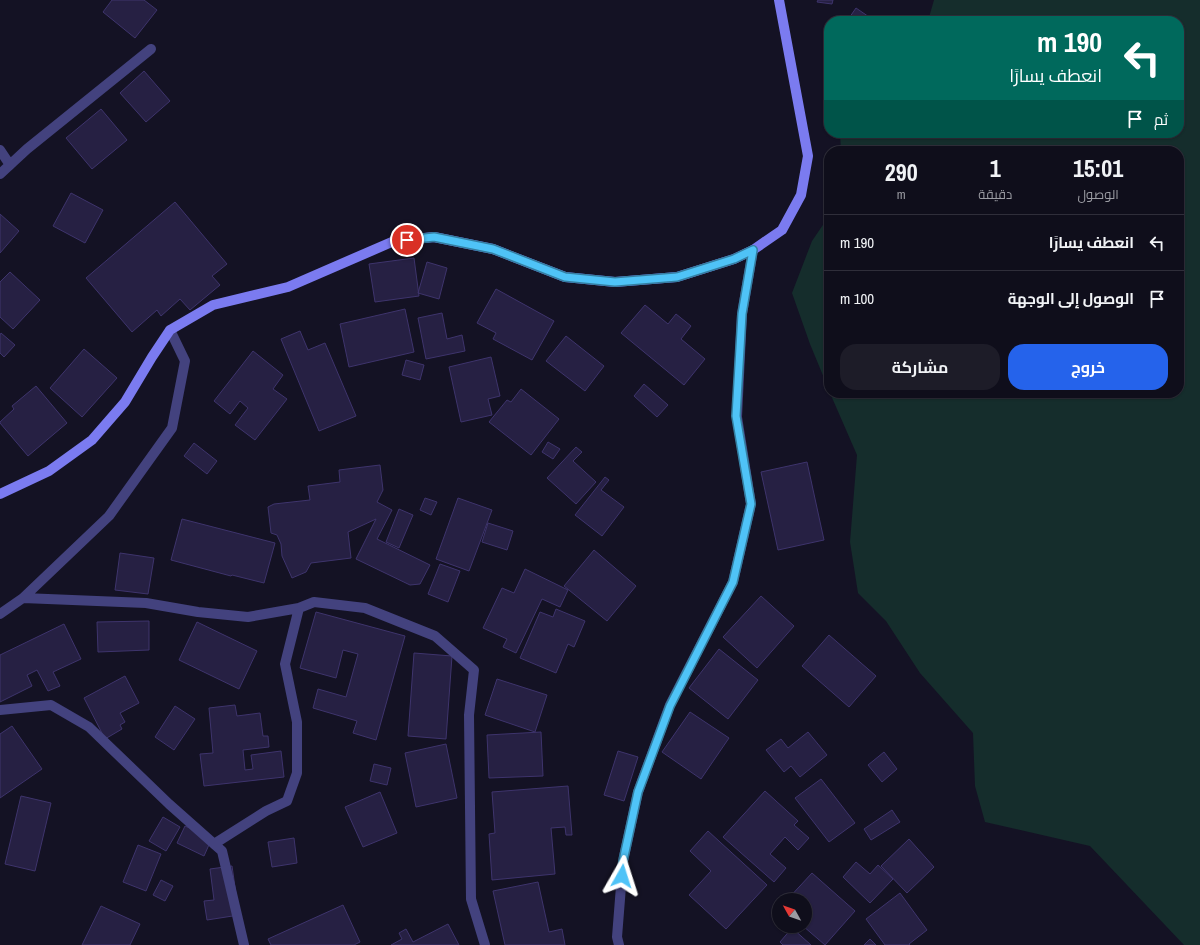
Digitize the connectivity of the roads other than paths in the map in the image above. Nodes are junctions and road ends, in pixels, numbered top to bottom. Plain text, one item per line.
1 (779, 0) edge
2 (151, 49) dead end
3 (0, 150) edge
4 (10, 165) junction
5 (0, 174) edge
6 (753, 250) junction
7 (170, 330) junction
8 (0, 494) edge
9 (23, 598) junction
10 (299, 608) junction
11 (0, 614) edge
12 (0, 710) edge
13 (214, 844) junction
14 (244, 945) edge
15 (485, 945) edge
16 (619, 945) edge

1 - 6 main road
2 - 4 street
3 - 4 street
4 - 5 street
6 - 7 main road
6 - 16 street
7 - 8 main road
7 - 9 street
9 - 10 street
9 - 11 street
10 - 13 street
10 - 15 street
12 - 13 street
13 - 14 street

